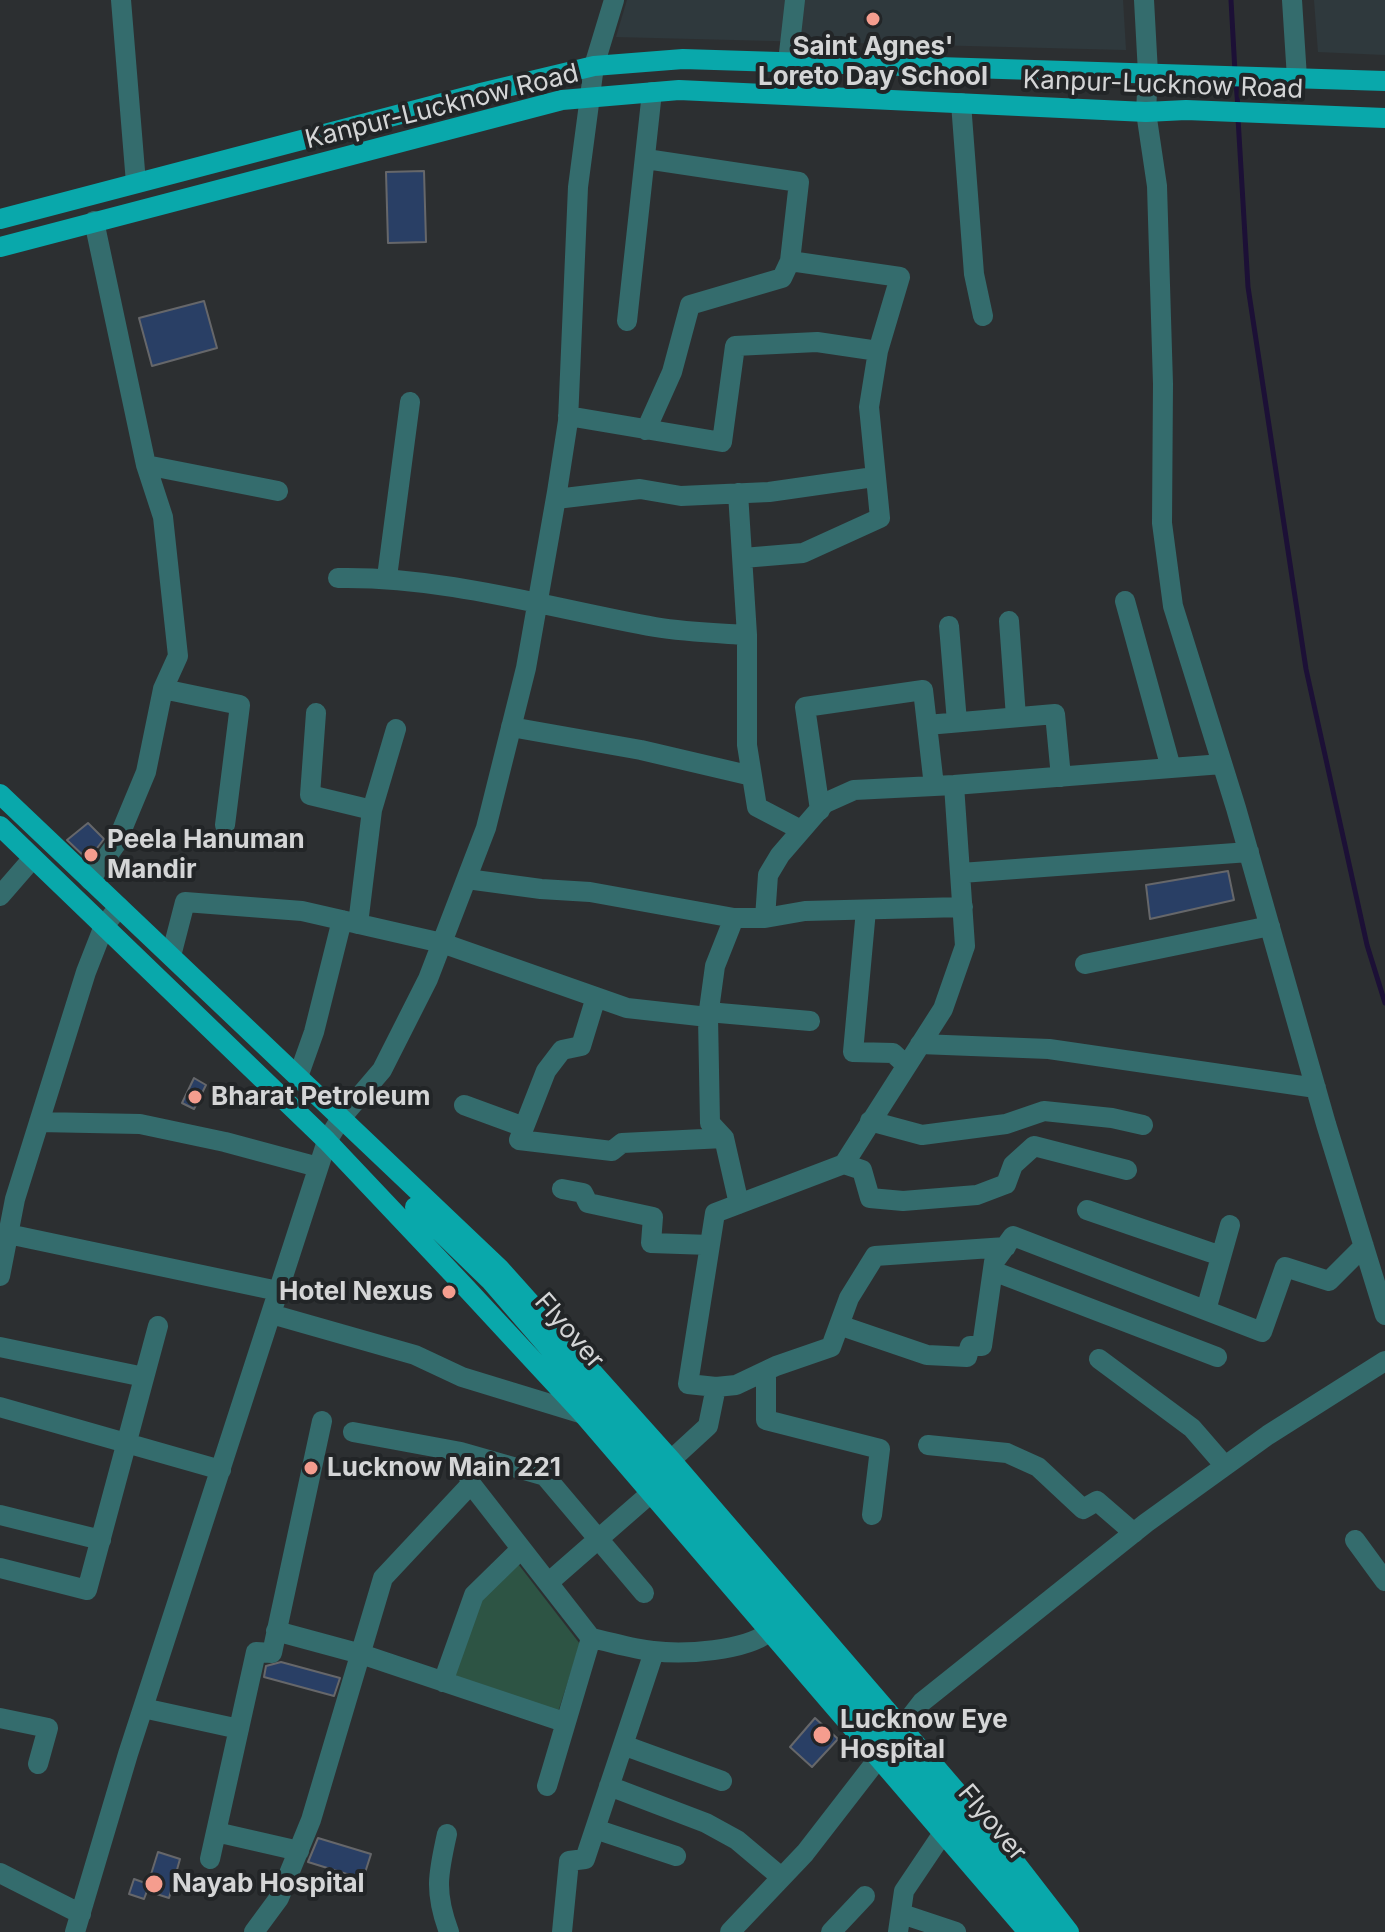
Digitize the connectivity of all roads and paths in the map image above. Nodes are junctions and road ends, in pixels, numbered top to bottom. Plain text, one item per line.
1 (121, 0) edge
2 (614, 0) edge
3 (795, 0) edge
4 (1144, 0) edge
5 (1292, 0) edge
6 (788, 62) junction
7 (594, 66) junction
8 (1148, 73) junction
9 (1297, 78) junction
10 (1385, 81) edge
11 (652, 92) junction
12 (788, 95) junction
13 (590, 96) junction
14 (961, 103) junction
15 (1146, 112) junction
16 (1385, 118) edge
17 (322, 135) junction
18 (646, 159) junction
19 (329, 160) junction
20 (136, 183) junction
21 (0, 219) edge
22 (94, 221) junction
23 (0, 247) edge
24 (790, 261) junction
25 (983, 316) dead end
26 (627, 321) dead end
27 (878, 351) junction
28 (410, 402) dead end
29 (568, 416) junction
30 (646, 430) junction
31 (146, 465) junction
32 (874, 477) junction
33 (278, 491) dead end
34 (738, 493) junction
35 (556, 499) junction
36 (743, 558) junction
37 (387, 577) junction
38 (338, 578) dead end
39 (1125, 601) dead end
40 (538, 602) junction
41 (1009, 621) dead end
42 (949, 626) dead end
43 (747, 635) junction
44 (163, 689) junction
45 (316, 713) dead end
46 (1016, 717) junction
47 (957, 722) junction
48 (927, 725) junction
49 (511, 727) junction
50 (396, 729) dead end
51 (1222, 764) junction
52 (1171, 768) junction
53 (752, 776) junction
54 (1061, 777) junction
55 (944, 785) junction
56 (0, 794) edge
57 (0, 810) edge
58 (372, 810) junction
59 (820, 810) junction
60 (225, 825) dead end
61 (0, 826) edge
62 (801, 830) junction
63 (1249, 852) junction
64 (33, 858) junction
65 (961, 873) junction
66 (467, 879) junction
67 (90, 880) junction
68 (0, 896) edge
69 (119, 907) junction
70 (963, 907) junction
71 (866, 910) junction
72 (734, 918) junction
73 (765, 918) junction
74 (350, 922) junction
75 (104, 926) junction
76 (1270, 926) junction
77 (442, 943) junction
78 (171, 956) junction
79 (1085, 964) dead end
80 (596, 997) junction
81 (708, 1015) junction
82 (810, 1021) dead end
83 (920, 1044) junction
84 (906, 1065) junction
85 (298, 1077) junction
86 (1316, 1088) junction
87 (464, 1105) dead end
88 (341, 1118) junction
89 (870, 1121) junction
90 (39, 1122) junction
91 (1143, 1125) dead end
92 (524, 1127) junction
93 (724, 1138) junction
94 (327, 1141) junction
95 (844, 1164) junction
96 (318, 1167) junction
97 (1127, 1170) dead end
98 (562, 1189) dead end
99 (739, 1204) junction
100 (1087, 1210) dead end
101 (1230, 1225) dead end
102 (8, 1234) junction
103 (710, 1245) junction
104 (1364, 1246) junction
105 (1006, 1247) junction
106 (1221, 1256) junction
107 (993, 1271) junction
108 (0, 1276) edge
109 (278, 1291) junction
110 (1206, 1310) junction
111 (271, 1314) junction
112 (1385, 1315) edge
113 (839, 1325) junction
114 (158, 1326) dead end
115 (0, 1347) edge
116 (1217, 1357) dead end
117 (1099, 1359) dead end
118 (1385, 1361) edge
119 (766, 1371) junction
120 (144, 1377) junction
121 (716, 1387) junction
122 (0, 1407) edge
123 (583, 1414) junction
124 (322, 1421) dead end
125 (353, 1432) dead end
126 (127, 1443) junction
127 (928, 1445) dead end
128 (461, 1452) junction
129 (671, 1460) junction
130 (1225, 1466) junction
131 (221, 1470) junction
132 (471, 1484) junction
133 (651, 1493) junction
134 (0, 1515) edge
135 (872, 1515) dead end
136 (1134, 1533) junction
137 (599, 1539) junction
138 (101, 1540) junction
139 (1355, 1540) dead end
140 (521, 1549) junction
141 (0, 1568) edge
142 (1385, 1581) edge
143 (548, 1583) junction
144 (644, 1593) dead end
145 (276, 1631) junction
146 (769, 1632) junction
147 (591, 1638) junction
148 (654, 1652) junction
149 (361, 1654) junction
150 (443, 1682) junction
151 (143, 1708) junction
152 (0, 1718) edge
153 (564, 1722) junction
154 (899, 1728) junction
155 (239, 1729) junction
156 (623, 1745) junction
157 (878, 1759) junction
158 (38, 1764) dead end
159 (722, 1781) dead end
160 (547, 1786) dead end
161 (609, 1786) junction
162 (595, 1829) junction
163 (216, 1832) junction
164 (943, 1833) junction
165 (447, 1834) dead end
166 (299, 1851) junction
167 (676, 1856) dead end
168 (210, 1859) dead end
169 (0, 1873) edge
170 (781, 1877) junction
171 (865, 1896) dead end
172 (1044, 1899) junction
173 (78, 1923) edge
174 (900, 1923) edge
175 (1018, 1928) edge
176 (254, 1932) edge
177 (449, 1932) edge
178 (562, 1932) edge
179 (730, 1932) edge
180 (831, 1932) edge
181 (956, 1932) edge
182 (1050, 1932) edge
183 (1069, 1932) edge

1 - 20 street
2 - 7 street
3 - 6 street
4 - 8 street
5 - 9 street
6 - 7 main road, Kanpur-Lucknow Road
6 - 8 main road, Kanpur-Lucknow Road
6 - 12 street
7 - 13 street
7 - 17 main road, Kanpur-Lucknow Road
8 - 9 main road, Kanpur-Lucknow Road
8 - 15 street
9 - 10 main road, Kanpur-Lucknow Road
11 - 12 main road, Kanpur-Lucknow Road
11 - 13 main road, Kanpur-Lucknow Road
11 - 18 street
12 - 14 main road, Kanpur-Lucknow Road
13 - 19 main road, Kanpur-Lucknow Road
13 - 29 street
14 - 15 main road, Kanpur-Lucknow Road
14 - 25 street
15 - 16 main road, Kanpur-Lucknow Road
15 - 51 street
17 - 19 main road
17 - 20 main road, Kanpur-Lucknow Road
18 - 24 street
18 - 26 street
19 - 22 main road, Kanpur-Lucknow Road
20 - 21 main road, Kanpur-Lucknow Road
22 - 23 main road, Kanpur-Lucknow Road
22 - 31 street
24 - 27 street
24 - 30 street
27 - 30 street
27 - 32 street
28 - 37 street
29 - 30 street
29 - 35 street
31 - 33 street
31 - 44 street
32 - 34 street
32 - 36 street
34 - 35 street
34 - 36 street
35 - 40 street
36 - 43 street
37 - 38 street
37 - 40 street
39 - 52 street
40 - 43 street
40 - 49 street
41 - 46 street
42 - 47 street
43 - 53 street
44 - 60 street
44 - 67 street
45 - 58 street
46 - 47 street
46 - 54 street
47 - 48 street
48 - 55 street
48 - 59 street
49 - 53 street
49 - 66 street
50 - 58 street
51 - 52 street
51 - 63 street
52 - 54 street
53 - 62 street
54 - 55 street
55 - 59 street
55 - 65 street
56 - 67 main road
57 - 182 main road, Flyover
58 - 74 street
59 - 62 street
61 - 64 main road
62 - 73 street
63 - 65 street
63 - 76 street
64 - 68 street
64 - 75 main road
65 - 70 street
66 - 72 street
66 - 77 street
67 - 69 main road
69 - 75 street
69 - 78 main road
70 - 71 street
70 - 83 street
71 - 73 street
71 - 84 street
72 - 73 street
72 - 81 street
74 - 77 street
74 - 78 street
74 - 85 street
75 - 90 street
75 - 94 main road
76 - 79 street
76 - 86 street
77 - 80 street
77 - 88 street
78 - 85 main road
80 - 81 street
80 - 92 street
81 - 82 street
81 - 93 street
83 - 84 street
83 - 86 street
84 - 89 street
85 - 88 main road
86 - 104 street
87 - 92 street
88 - 94 street
88 - 129 main road
89 - 91 street
89 - 95 street
90 - 96 street
90 - 102 street
92 - 93 street
93 - 99 street
94 - 96 street
94 - 123 main road
95 - 97 street
95 - 99 street
96 - 109 street
98 - 103 street
99 - 103 street
100 - 106 street
101 - 106 street
102 - 108 street
102 - 109 street
103 - 121 street
104 - 110 street
104 - 112 street
105 - 107 street
105 - 110 street
105 - 113 street
106 - 110 street
107 - 113 street
107 - 116 street
109 - 111 street
111 - 123 street
111 - 131 street
113 - 119 street
114 - 120 street
115 - 120 street
117 - 130 street
118 - 130 street
119 - 121 street
119 - 135 street
120 - 126 street
121 - 129 street
122 - 126 street
123 - 133 main road
124 - 145 street
125 - 128 street
126 - 131 street
126 - 138 street
127 - 136 street
128 - 132 street
128 - 137 street
129 - 133 street
129 - 154 main road
130 - 136 street
131 - 151 street
132 - 140 street
132 - 149 street
133 - 137 street
133 - 146 main road
134 - 138 street
136 - 154 street
137 - 143 street
137 - 144 street
138 - 141 street
139 - 142 street
140 - 143 street
140 - 150 street
143 - 147 street
145 - 149 street
145 - 155 street
146 - 148 street
146 - 157 main road
147 - 148 street
147 - 153 street
148 - 156 street
149 - 150 street
149 - 166 street
150 - 153 street
151 - 155 street
151 - 173 street
152 - 158 street
153 - 160 street
154 - 157 street
154 - 172 main road
155 - 163 street
156 - 159 street
156 - 161 street
157 - 164 main road
157 - 170 street
161 - 162 street
161 - 170 street
162 - 167 street
162 - 178 street
163 - 166 street
163 - 168 street
164 - 174 street
164 - 175 main road
165 - 177 street
166 - 176 street
169 - 173 street
170 - 179 street
171 - 180 street
172 - 175 street
172 - 183 main road
174 - 181 street

